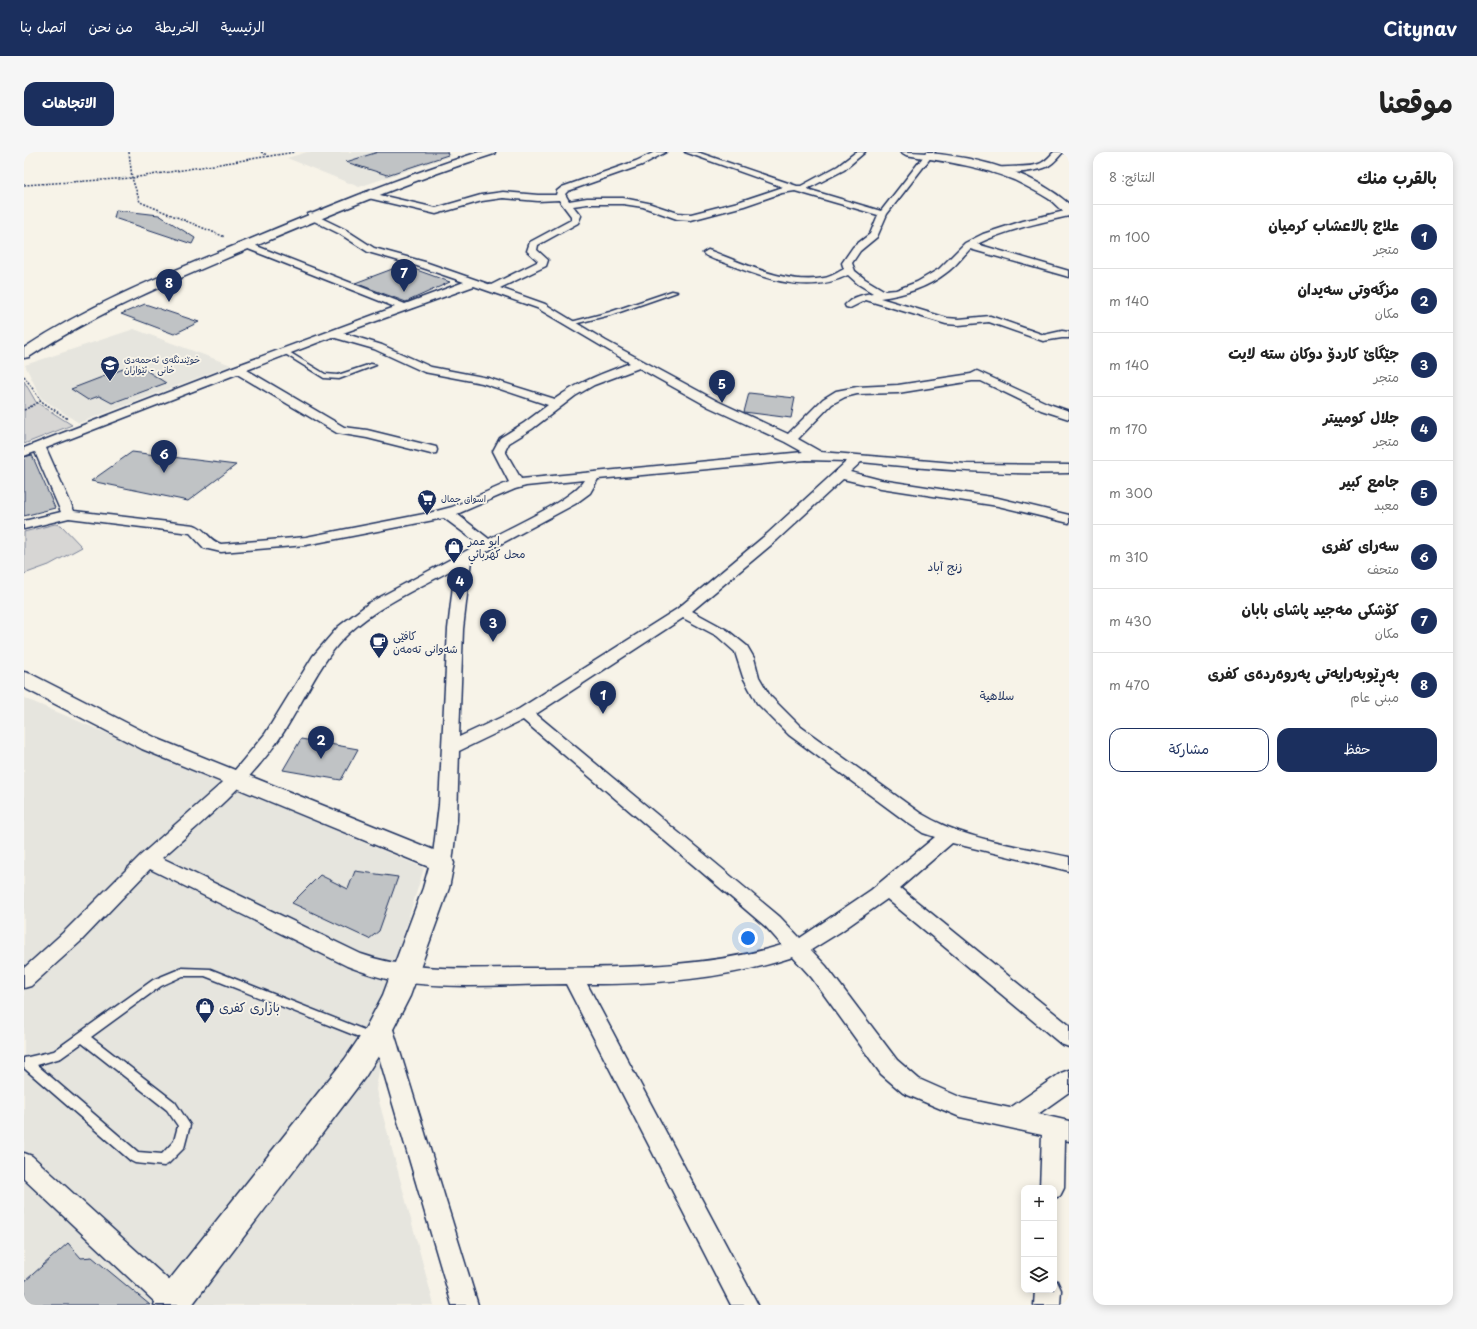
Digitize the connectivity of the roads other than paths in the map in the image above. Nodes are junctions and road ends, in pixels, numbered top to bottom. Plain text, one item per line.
1 (490, 152) edge
2 (662, 152) edge
3 (689, 152) edge
4 (861, 152) edge
5 (906, 152) edge
6 (1059, 152) edge
7 (929, 154) edge
8 (994, 171) junction
9 (797, 189) junction
10 (367, 195) junction
11 (563, 201) junction
12 (1069, 212) edge
13 (883, 214) junction
14 (311, 216) junction
15 (246, 245) junction
16 (968, 245) junction
17 (708, 252) dead end
18 (849, 270) junction
19 (1069, 274) edge
20 (472, 283) junction
21 (490, 289) junction
22 (674, 292) dead end
23 (884, 294) junction
24 (864, 297) junction
25 (850, 305) dead end
26 (404, 307) junction
27 (570, 323) junction
28 (332, 333) junction
29 (1069, 335) edge
30 (284, 351) junction
31 (24, 354) edge
32 (641, 363) junction
33 (373, 365) dead end
34 (237, 369) junction
35 (556, 403) junction
36 (1069, 415) edge
37 (789, 440) junction
38 (39, 446) junction
39 (431, 450) dead end
40 (24, 452) edge
41 (818, 456) junction
42 (857, 459) junction
43 (1069, 469) edge
44 (841, 474) junction
45 (593, 477) junction
46 (516, 484) junction
47 (446, 513) junction
48 (69, 514) junction
49 (1069, 519) edge
50 (24, 525) edge
51 (489, 545) junction
52 (464, 559) junction
53 (682, 612) junction
54 (24, 679) edge
55 (525, 713) junction
56 (450, 748) junction
57 (236, 780) junction
58 (948, 836) junction
59 (148, 860) junction
60 (442, 863) junction
61 (1069, 864) edge
62 (888, 889) junction
63 (798, 947) junction
64 (402, 975) junction
65 (572, 975) junction
66 (24, 980) edge
67 (377, 1033) junction
68 (82, 1037) junction
69 (1069, 1038) edge
70 (25, 1063) edge
71 (1069, 1080) edge
72 (1013, 1119) junction
73 (1061, 1130) edge
74 (24, 1164) edge
75 (1052, 1185) edge
76 (1048, 1293) edge
77 (173, 1303) edge
78 (466, 1305) edge
79 (744, 1305) edge
80 (1047, 1305) edge

1 - 10 street
2 - 11 street
3 - 9 street
4 - 9 street
5 - 7 street
6 - 8 street
7 - 8 street
7 - 13 street
8 - 12 street
9 - 11 street
9 - 13 street
10 - 11 street
10 - 14 street
11 - 21 street
12 - 16 street
13 - 18 street
14 - 15 street
14 - 20 street
15 - 26 street
15 - 31 street
16 - 19 street
16 - 23 street
17 - 18 street
18 - 23 street
20 - 21 street
20 - 26 street
21 - 27 street
22 - 27 lane
23 - 24 street
24 - 25 street
24 - 29 street
26 - 28 street
27 - 32 street
28 - 30 street
28 - 35 street
30 - 33 lane
30 - 34 street
32 - 35 street
32 - 37 street
34 - 38 street
34 - 39 street
35 - 46 street
36 - 37 street
37 - 41 street
38 - 40 street
38 - 48 street
41 - 42 street
41 - 45 street
42 - 43 street
42 - 44 street
44 - 49 street
44 - 53 street
45 - 46 street
45 - 51 street
46 - 47 street
47 - 48 street
47 - 51 street
48 - 50 street
51 - 52 street
52 - 56 street
52 - 57 street
53 - 55 street
53 - 58 street
54 - 57 street
55 - 56 street
55 - 63 street
56 - 60 street
57 - 59 street
57 - 60 street
58 - 61 street
58 - 62 street
59 - 64 street
59 - 66 street
60 - 64 street
62 - 63 street
62 - 69 street
63 - 65 street
63 - 72 street
64 - 65 street
64 - 67 street
65 - 79 street
67 - 68 lane
67 - 77 street
67 - 78 street
68 - 70 lane
68 - 70 lane
71 - 72 street
72 - 73 street
73 - 75 street
74 - 77 street
76 - 80 street

